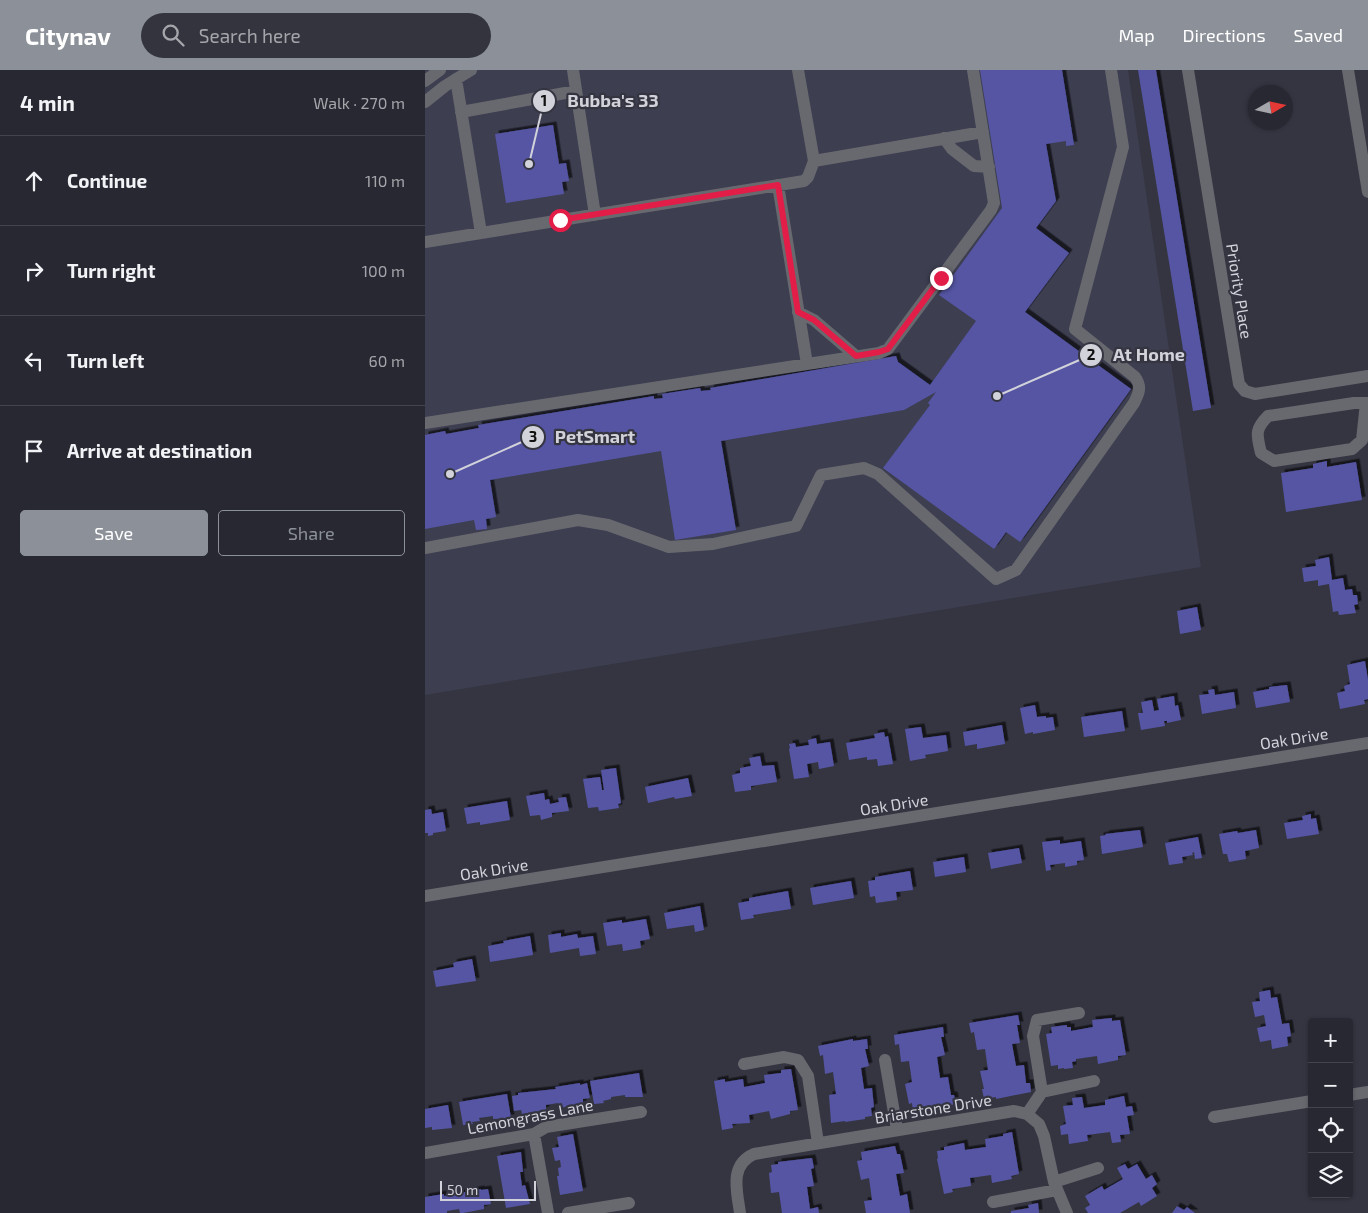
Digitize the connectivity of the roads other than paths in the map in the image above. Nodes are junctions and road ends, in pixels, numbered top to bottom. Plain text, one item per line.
1 (440, 70) edge
2 (471, 70) edge
3 (573, 70) edge
4 (798, 70) edge
5 (973, 70) edge
6 (1111, 70) edge
7 (1188, 70) edge
8 (1348, 70) edge
9 (456, 79) junction
10 (425, 81) edge
11 (576, 91) junction
12 (425, 102) edge
13 (461, 112) junction
14 (983, 132) junction
15 (944, 138) junction
16 (814, 161) junction
17 (1366, 161) edge
18 (989, 167) junction
19 (778, 185) junction
20 (1368, 192) edge
21 (595, 214) junction
22 (481, 233) junction
23 (425, 242) edge
24 (798, 312) junction
25 (856, 356) junction
26 (807, 364) junction
27 (1368, 376) edge
28 (1367, 403) edge
29 (425, 423) edge
30 (425, 548) edge
31 (1368, 743) edge
32 (425, 896) edge
33 (1079, 1013) dead end
34 (885, 1060) dead end
35 (744, 1064) dead end
36 (1094, 1081) dead end
37 (1043, 1092) junction
38 (1368, 1092) edge
39 (1353, 1094) edge
40 (1308, 1102) edge
41 (641, 1112) dead end
42 (1027, 1114) junction
43 (1214, 1117) dead end
44 (897, 1130) junction
45 (535, 1134) junction
46 (818, 1142) junction
47 (425, 1153) edge
48 (1098, 1168) dead end
49 (1056, 1186) junction
50 (993, 1202) dead end
51 (629, 1203) dead end
52 (548, 1213) edge
53 (568, 1213) edge
54 (740, 1213) edge
55 (1067, 1213) edge

1 - 10 street
2 - 9 street
3 - 11 street
4 - 16 street
5 - 14 street
6 - 30 street
7 - 27 street, Priority Place
8 - 17 street
9 - 12 street
9 - 13 street
11 - 13 street
11 - 21 street
13 - 22 street
14 - 15 street
14 - 18 street
15 - 16 street
15 - 18 street
16 - 19 street
17 - 20 street
18 - 25 street
19 - 21 street
19 - 24 street
21 - 22 street
22 - 23 street
24 - 25 street
24 - 26 street
25 - 26 street
26 - 29 street
28 - 28 street
31 - 32 street, Oak Drive
33 - 37 street
34 - 44 street
35 - 46 street
36 - 37 street
37 - 42 street
38 - 39 street
40 - 43 street
41 - 45 street, Lemongrass Lane
42 - 44 street, Briarstone Drive
42 - 49 street
44 - 46 street, Briarstone Drive
45 - 47 street, Lemongrass Lane
45 - 52 street
46 - 54 street, Briarstone Drive
48 - 49 street
49 - 50 street
49 - 55 street
51 - 53 street

